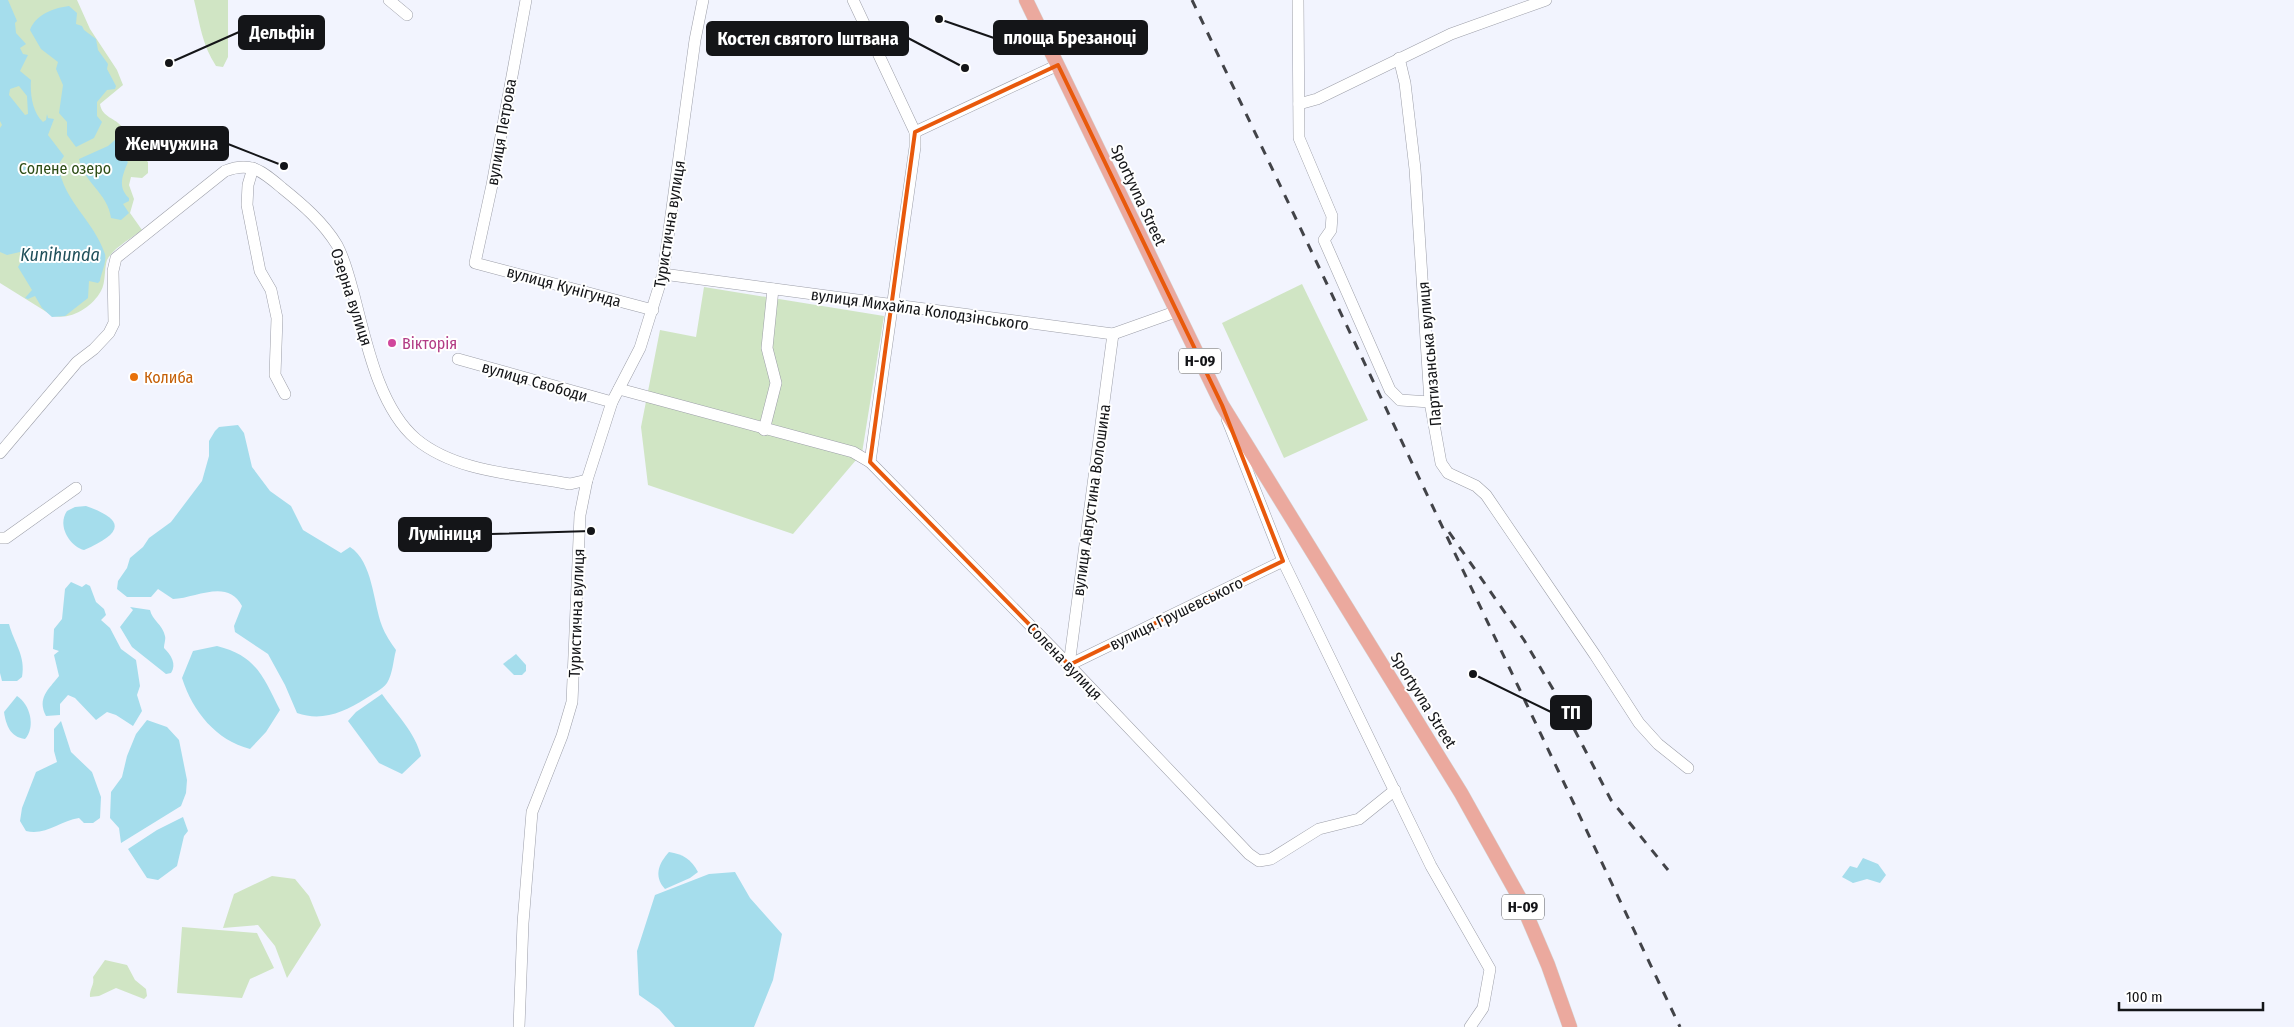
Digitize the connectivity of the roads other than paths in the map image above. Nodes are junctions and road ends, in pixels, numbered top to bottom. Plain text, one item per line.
1 (389, 0) edge
2 (526, 0) edge
3 (703, 0) edge
4 (853, 0) edge
5 (1026, 0) edge
6 (1298, 0) edge
7 (1546, 0) edge
8 (407, 15) dead end
9 (1398, 58) junction
10 (1058, 65) junction
11 (1299, 104) junction
12 (915, 132) junction
13 (253, 168) junction
14 (475, 263) joint
15 (662, 274) junction
16 (773, 289) junction
17 (892, 306) junction
18 (654, 310) junction
19 (1175, 312) junction
20 (1113, 334) junction
21 (458, 359) dead end
22 (619, 389) junction
23 (285, 394) dead end
24 (612, 402) junction
25 (1430, 402) junction
26 (1222, 405) junction
27 (764, 430) junction
28 (0, 452) edge
29 (870, 462) junction
30 (586, 480) junction
31 (76, 488) dead end
32 (0, 538) edge
33 (1283, 561) junction
34 (1069, 665) junction
35 (1688, 768) dead end
36 (1395, 790) junction
37 (519, 1027) edge
38 (1470, 1027) edge
39 (1570, 1027) edge

1 - 8 street
2 - 14 street, вулиця Петрова
3 - 15 street, Туристична вулиця
4 - 12 street
5 - 10 main road, Sportyvna Street / Н-09
6 - 11 street
7 - 9 street
9 - 11 street
9 - 25 street, Партизанська вулиця
10 - 12 street
10 - 19 main road, Sportyvna Street / Н-09
11 - 25 street
12 - 17 street
13 - 23 street
13 - 28 street
13 - 30 street, Озерна вулиця
14 - 18 street, вулиця Кунігунда
15 - 16 street, вулиця Михайла Колодзінського
15 - 18 street, Туристична вулиця
16 - 17 street, вулиця Михайла Колодзінського
16 - 27 street
17 - 20 street, вулиця Михайла Колодзінського
17 - 29 street
18 - 22 street, Туристична вулиця
19 - 20 street, вулиця Михайла Колодзінського
19 - 26 main road, Sportyvna Street / Н-09
20 - 34 street, вулиця Августина Волошина
21 - 24 street, вулиця Свободи
22 - 24 street, Туристична вулиця
22 - 27 street, Солена вулиця
24 - 30 street, Туристична вулиця
25 - 35 street, Партизанська вулиця
26 - 33 street, Sportyvna Street
26 - 39 main road, Sportyvna Street / Н-09
27 - 29 street, Солена вулиця
29 - 34 street, Солена вулиця
30 - 37 street, Туристична вулиця
31 - 32 street
33 - 34 street, вулиця Грушевського
33 - 36 street, Sportyvna Street
34 - 36 street, Солена вулиця
36 - 38 street, Sportyvna Street

